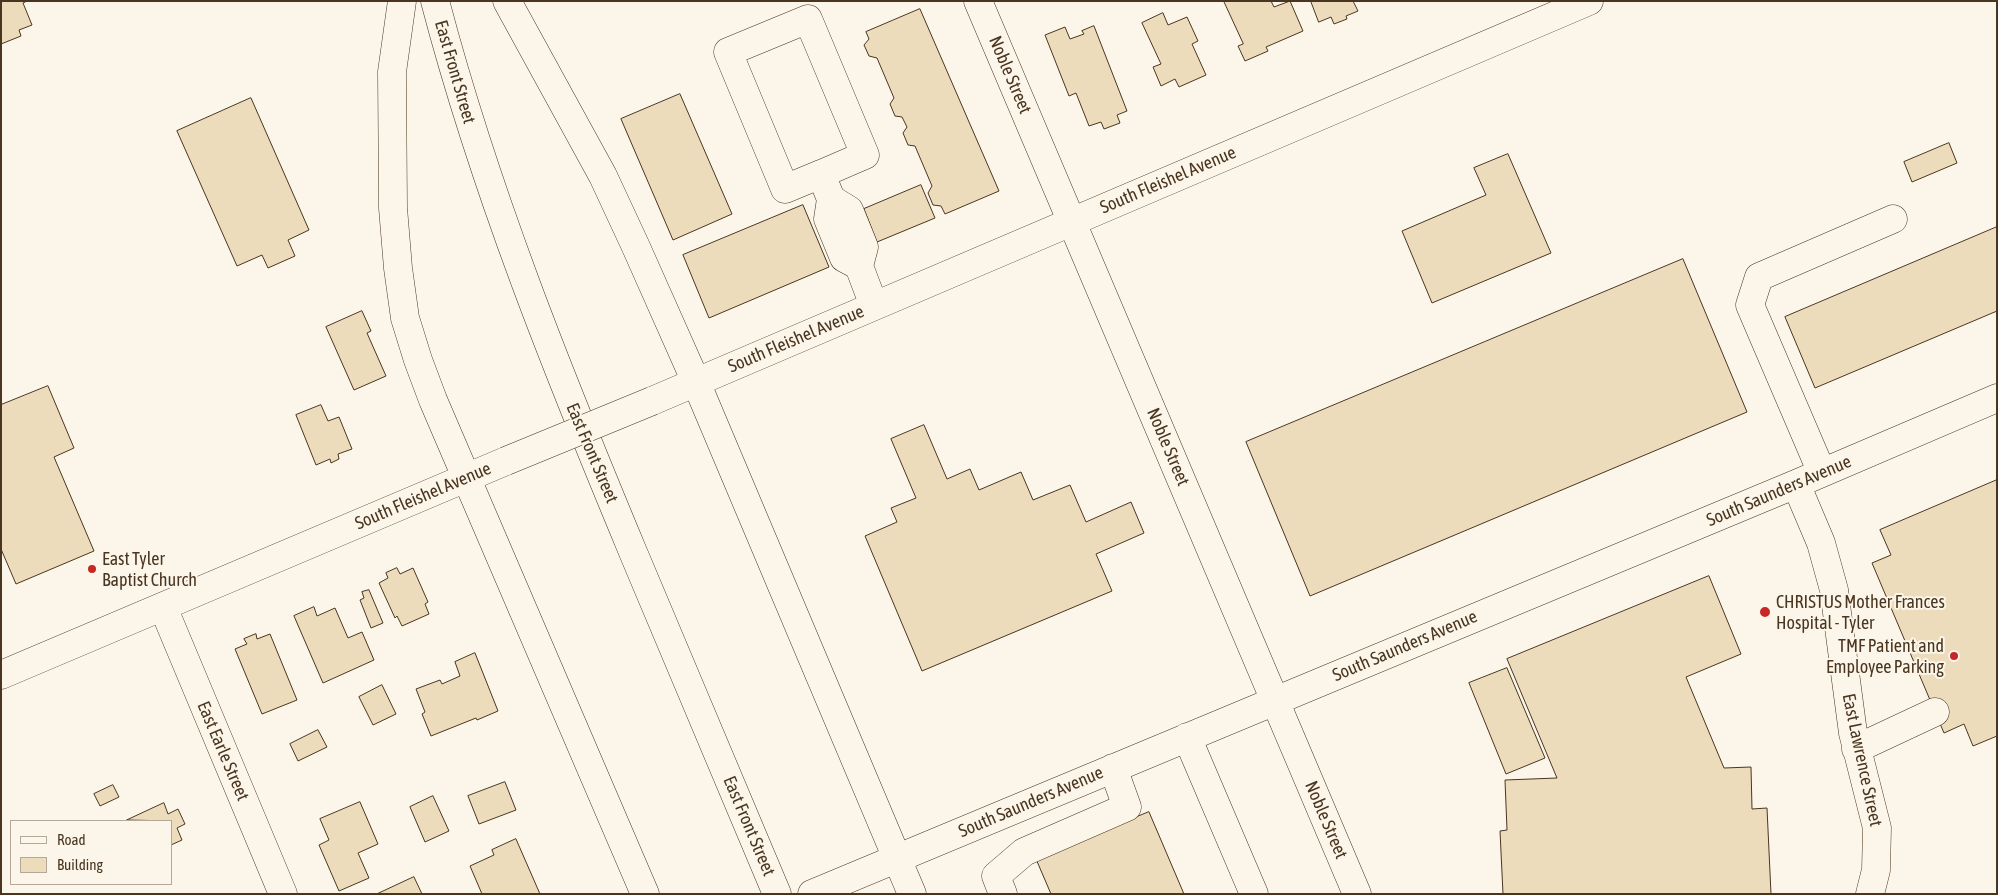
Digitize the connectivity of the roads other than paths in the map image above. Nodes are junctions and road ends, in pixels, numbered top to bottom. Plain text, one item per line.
1 (402, 1) edge
2 (435, 1) edge
3 (978, 1) edge
4 (1589, 1) edge
5 (511, 3) edge
6 (821, 174) junction
7 (1893, 219) dead end
8 (1072, 221) junction
9 (874, 306) junction
10 (696, 382) junction
11 (1997, 398) edge
12 (1822, 473) junction
13 (467, 477) junction
14 (1796, 484) junction
15 (163, 607) junction
16 (1, 674) edge
17 (1276, 700) junction
18 (1935, 712) dead end
19 (1187, 737) junction
20 (1856, 749) junction
21 (1113, 768) junction
22 (1009, 811) junction
23 (1024, 852) junction
24 (898, 857) junction
25 (283, 894) edge
26 (645, 894) edge
27 (777, 894) edge
28 (812, 894) edge
29 (912, 894) edge
30 (1003, 894) edge
31 (1254, 894) edge
32 (1357, 894) edge
33 (1870, 894) edge

1 - 13 street
2 - 27 street, East Front Street
3 - 8 street, Noble Street
4 - 8 street, South Fleishel Avenue
5 - 10 street
6 - 6 street
6 - 9 street
7 - 12 street
8 - 9 street, South Fleishel Avenue
8 - 17 street, Noble Street
9 - 10 street, South Fleishel Avenue
10 - 13 street, South Fleishel Avenue, bridge
10 - 24 street
11 - 12 street, South Saunders Avenue
12 - 14 street, South Saunders Avenue
13 - 15 street, South Fleishel Avenue
13 - 26 street
14 - 17 street, South Saunders Avenue
14 - 20 street, East Lawrence Street
15 - 16 street, South Fleishel Avenue
15 - 25 street, East Earle Street
17 - 19 street, South Saunders Avenue
17 - 32 street, Noble Street
18 - 20 street
19 - 21 street, South Saunders Avenue
19 - 31 street
20 - 33 street, East Lawrence Street
21 - 22 street, South Saunders Avenue
21 - 23 street
22 - 23 street
22 - 24 street, South Saunders Avenue
23 - 30 street
24 - 28 street, South Saunders Avenue
24 - 29 street

